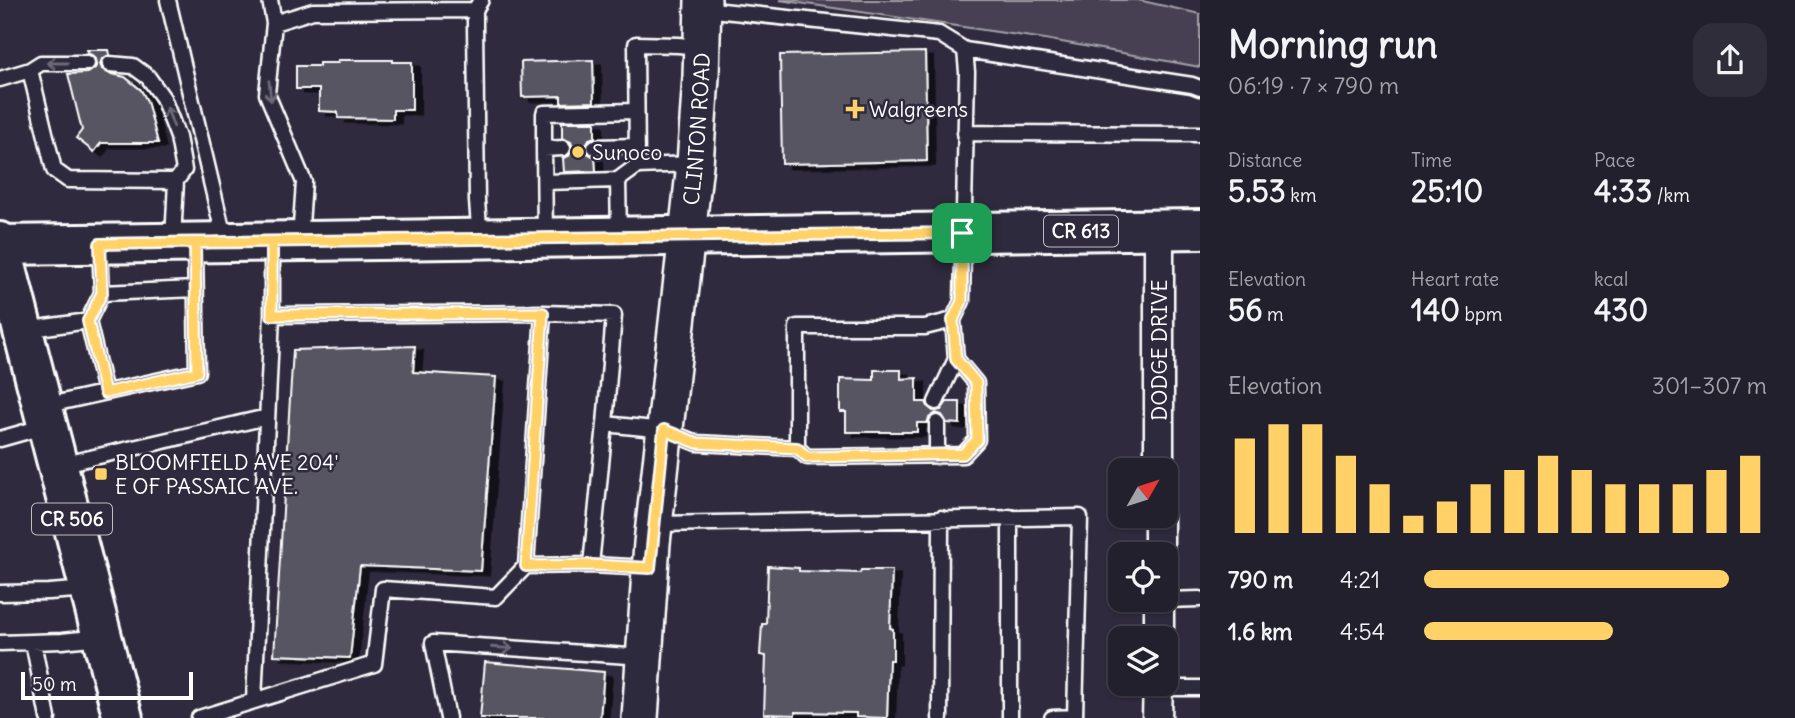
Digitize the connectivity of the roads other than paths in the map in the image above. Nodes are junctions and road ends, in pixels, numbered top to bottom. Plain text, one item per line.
1 (169, 0) edge
2 (270, 0) edge
3 (478, 5) edge
4 (703, 5) edge
5 (312, 6) edge
6 (457, 6) edge
7 (274, 23) junction
8 (702, 48) junction
9 (965, 50) junction
10 (88, 63) dead end
11 (110, 64) dead end
12 (30, 70) junction
13 (0, 79) edge
14 (1200, 88) edge
15 (636, 111) junction
16 (965, 132) junction
17 (1200, 134) edge
18 (637, 146) junction
19 (595, 147) dead end
20 (563, 148) dead end
21 (544, 149) junction
22 (695, 164) junction
23 (637, 166) junction
24 (618, 180) junction
25 (177, 181) junction
26 (545, 182) junction
27 (1200, 229) edge
28 (1159, 230) junction
29 (962, 233) junction
30 (619, 236) junction
31 (686, 236) junction
32 (545, 238) junction
33 (481, 239) junction
34 (286, 242) junction
35 (198, 243) junction
36 (0, 244) edge
37 (100, 244) junction
38 (196, 289) junction
39 (102, 293) junction
40 (543, 313) junction
41 (272, 315) junction
42 (953, 320) junction
43 (88, 321) junction
44 (23, 330) junction
45 (956, 359) junction
46 (105, 393) junction
47 (936, 402) dead end
48 (45, 416) junction
49 (267, 417) junction
50 (937, 423) dead end
51 (605, 424) junction
52 (664, 430) junction
53 (0, 439) edge
54 (797, 448) junction
55 (937, 456) junction
56 (1159, 458) edge
57 (58, 465) junction
58 (1010, 517) junction
59 (941, 519) junction
60 (653, 524) junction
61 (592, 565) junction
62 (526, 566) junction
63 (650, 568) junction
64 (90, 589) junction
65 (0, 593) edge
66 (1200, 599) edge
67 (1178, 600) edge
68 (102, 636) junction
69 (33, 642) junction
70 (0, 643) edge
71 (644, 657) junction
72 (1178, 687) edge
73 (1200, 688) edge
74 (1158, 696) edge
75 (254, 701) junction
76 (48, 718) edge
77 (122, 718) edge
78 (199, 718) edge
79 (448, 718) edge
80 (640, 718) edge
81 (940, 718) edge
82 (1010, 718) edge
83 (1052, 718) edge
84 (1157, 718) edge

1 - 35 lane
2 - 7 lane
3 - 6 lane
3 - 33 lane
4 - 8 street, CLINTON ROAD
4 - 9 lane
5 - 6 lane
5 - 7 lane
7 -> 34 lane
8 - 15 lane
8 - 22 street, CLINTON ROAD
9 - 14 lane
9 - 16 lane
10 -> 12 lane
25 -> 11 lane
12 - 13 lane
12 - 25 lane
15 - 18 lane
15 - 21 lane
16 - 17 lane
16 - 29 lane
18 - 19 lane
18 - 23 lane
20 - 21 lane
21 - 26 lane
22 - 23 lane
22 - 31 street, CLINTON ROAD
23 - 24 lane
24 - 26 lane
24 - 30 lane
25 - 35 lane
26 - 32 lane
27 - 28 main road, CR 613
28 - 29 main road, CR 613
28 - 56 street, DODGE DRIVE
29 - 31 main road, CR 613
29 - 42 lane
30 - 31 main road, CR 613
30 - 32 main road, CR 613
31 - 52 street, CLINTON ROAD
32 - 33 main road, CR 613
33 - 34 main road, CR 613
34 - 35 main road, CR 613
34 - 41 lane
35 - 37 main road, CR 613
35 - 38 lane
36 - 37 main road, CR 613
36 - 44 main road, CR 506
37 - 39 lane
38 - 39 lane
38 - 46 lane
39 - 43 lane
40 - 41 lane
40 - 51 lane
40 - 62 lane
41 - 49 lane
42 - 45 lane
42 - 54 lane
43 - 44 lane
43 - 46 lane
44 - 48 main road, CR 506
45 - 47 lane
45 - 55 lane
46 - 48 lane
48 - 53 lane
48 - 57 main road, CR 506
49 - 57 lane
49 - 75 lane
50 - 55 lane
51 - 52 lane
51 - 61 lane
52 - 54 lane
52 - 60 street, CLINTON ROAD
54 - 55 lane
57 - 64 main road, CR 506
58 - 59 lane
58 - 82 lane
58 - 83 lane
59 - 60 lane
59 - 81 lane
60 - 63 street, CLINTON ROAD
61 - 62 lane
61 - 63 lane
62 - 75 lane
63 - 71 street, CLINTON ROAD
64 - 65 lane
64 - 68 main road, CR 506
66 - 67 lane
68 - 69 lane
68 - 77 main road, CR 506
69 - 70 lane
69 - 76 lane
79 -> 71 lane
71 - 80 street, CLINTON ROAD
72 - 73 lane
74 - 84 street
75 - 78 lane

